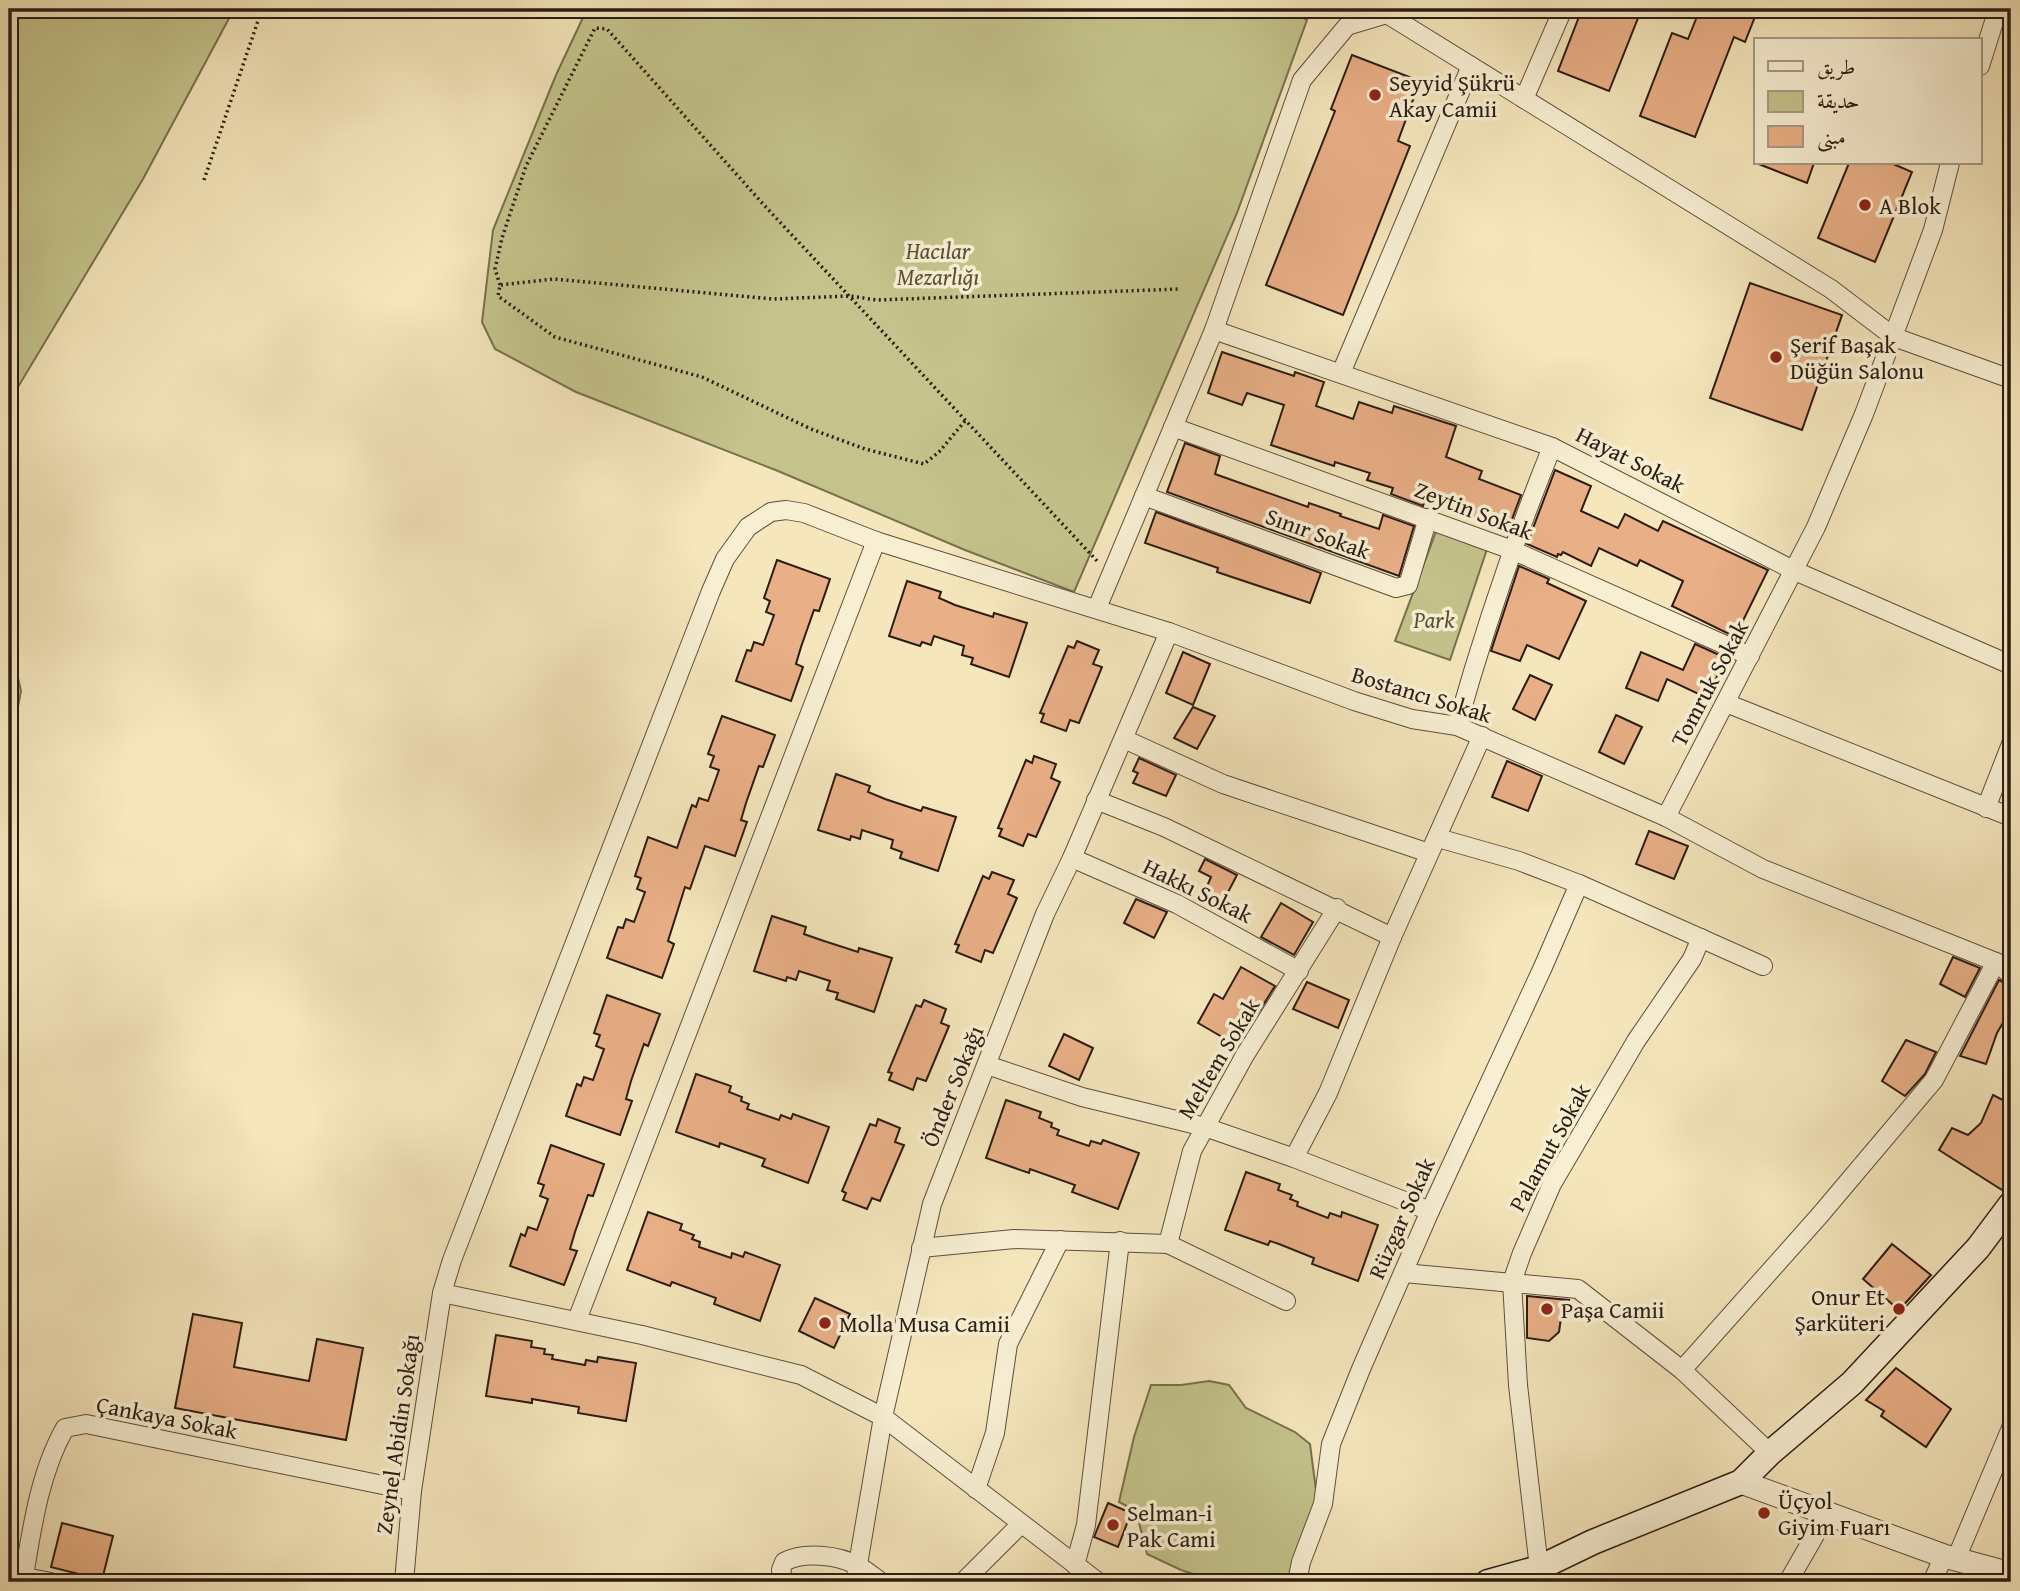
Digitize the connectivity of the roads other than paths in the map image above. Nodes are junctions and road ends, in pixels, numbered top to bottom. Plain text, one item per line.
1 (1563, 9) edge
2 (1998, 9) edge
3 (1982, 60) edge
4 (1471, 66) junction
5 (1524, 99) junction
6 (1950, 164) edge
7 (1214, 330) junction
8 (1894, 337) junction
9 (1341, 373) junction
10 (2011, 379) edge
11 (1173, 427) junction
12 (1552, 447) junction
13 (1144, 496) junction
14 (1428, 518) junction
15 (876, 541) junction
16 (1512, 550) junction
17 (1795, 571) junction
18 (1097, 608) junction
19 (1169, 632) junction
20 (1750, 656) junction
21 (2011, 664) edge
22 (1726, 703) junction
23 (1457, 726) junction
24 (1482, 737) junction
25 (1124, 739) junction
26 (2011, 744) edge
27 (1096, 800) junction
28 (1986, 808) junction
29 (1666, 817) junction
30 (2011, 817) edge
31 (1433, 845) junction
32 (1072, 858) junction
33 (1579, 884) junction
34 (1337, 908) junction
35 (1392, 937) junction
36 (1701, 938) junction
37 (1996, 962) junction
38 (1763, 966) dead end
39 (1299, 971) junction
40 (2011, 975) edge
41 (987, 1065) junction
42 (1205, 1127) junction
43 (1294, 1157) junction
44 (2011, 1204) edge
45 (1430, 1211) junction
46 (1060, 1240) junction
47 (1120, 1241) junction
48 (1168, 1244) junction
49 (921, 1248) junction
50 (1404, 1273) junction
51 (1512, 1282) junction
52 (442, 1293) junction
53 (1286, 1301) dead end
54 (577, 1320) junction
55 (1682, 1370) junction
56 (883, 1417) junction
57 (2011, 1428) edge
58 (1770, 1453) junction
59 (1741, 1482) junction
60 (976, 1489) junction
61 (412, 1491) junction
62 (1827, 1514) junction
63 (1021, 1524) junction
64 (1950, 1557) junction
65 (1075, 1565) junction
66 (856, 1574) edge
67 (2011, 1574) edge
68 (16, 1575) edge
69 (1542, 1577) edge
70 (51, 1582) edge
71 (404, 1582) edge
72 (784, 1582) edge
73 (881, 1582) edge
74 (963, 1582) edge
75 (1098, 1582) edge
76 (1297, 1582) edge
77 (1488, 1582) edge
78 (1788, 1582) edge
79 (1931, 1582) edge

1 - 5 street
2 - 3 street
4 - 5 street
4 - 7 street
4 - 9 street
5 - 8 street
6 - 8 street, Tomruk Sokak
7 - 9 street, Hayat Sokak
7 - 11 street
8 - 10 street
8 - 17 street, Tomruk Sokak
9 - 12 street, Hayat Sokak
11 - 13 street
11 - 14 street, Zeytin Sokak
12 - 16 street
12 - 17 street, Hayat Sokak
13 - 14 street, Sınır Sokak
13 - 18 street
14 - 16 street, Zeytin Sokak
15 - 18 street, Bostancı Sokak
15 - 52 street, Zeynel Abidin Sokağı
15 - 54 street
16 - 20 street, Zeytin Sokak
16 - 23 street
17 - 20 street, Tomruk Sokak
17 - 21 street, Hayat Sokak
18 - 19 street, Bostancı Sokak
19 - 23 street, Bostancı Sokak
19 - 25 street, Önder Sokağı
20 - 22 street, Tomruk Sokak
22 - 28 street
22 - 29 street, Tomruk Sokak
23 - 24 street, Bostancı Sokak
24 - 29 street, Bostancı Sokak
24 - 31 street
25 - 27 street, Önder Sokağı
25 - 31 street
26 - 28 street
27 - 32 street, Önder Sokağı
27 - 34 street
28 - 30 street
29 - 37 street, Bostancı Sokak
31 - 33 street
31 - 35 street
32 - 39 street, Hakkı Sokak
32 - 41 street, Önder Sokağı
33 - 36 street
33 - 45 street, Rüzgar Sokak
34 - 35 street
34 - 39 street, Meltem Sokak
35 - 43 street
36 - 38 street
36 - 51 street, Palamut Sokak
37 - 40 street, Bostancı Sokak
37 - 55 street
39 - 42 street, Meltem Sokak
41 - 42 street
41 - 49 street, Önder Sokağı
42 - 43 street
42 - 48 street, Meltem Sokak
43 - 45 street
44 - 58 main road
45 - 50 street, Rüzgar Sokak
46 - 47 street
46 - 49 street
46 - 60 street
47 - 48 street
47 - 65 street
48 - 53 street
49 - 56 street, Önder Sokağı
50 - 51 street
50 - 76 street, Rüzgar Sokak
51 - 55 street
51 - 69 street, Palamut Sokak
52 - 54 street
52 - 61 street, Zeynel Abidin Sokağı
54 - 56 street
55 - 58 street
56 - 60 street
56 - 66 street, Önder Sokağı
57 - 64 street
58 - 59 main road
59 - 62 street
59 - 69 main road
60 - 63 street
61 - 68 street, Çankaya Sokak
61 - 71 street, Zeynel Abidin Sokağı
62 - 64 street
62 - 78 street
63 - 65 street
63 - 74 street
64 - 67 street
64 - 79 street
65 - 75 street
66 - 72 street
66 - 73 street
68 - 70 street
69 - 77 main road

